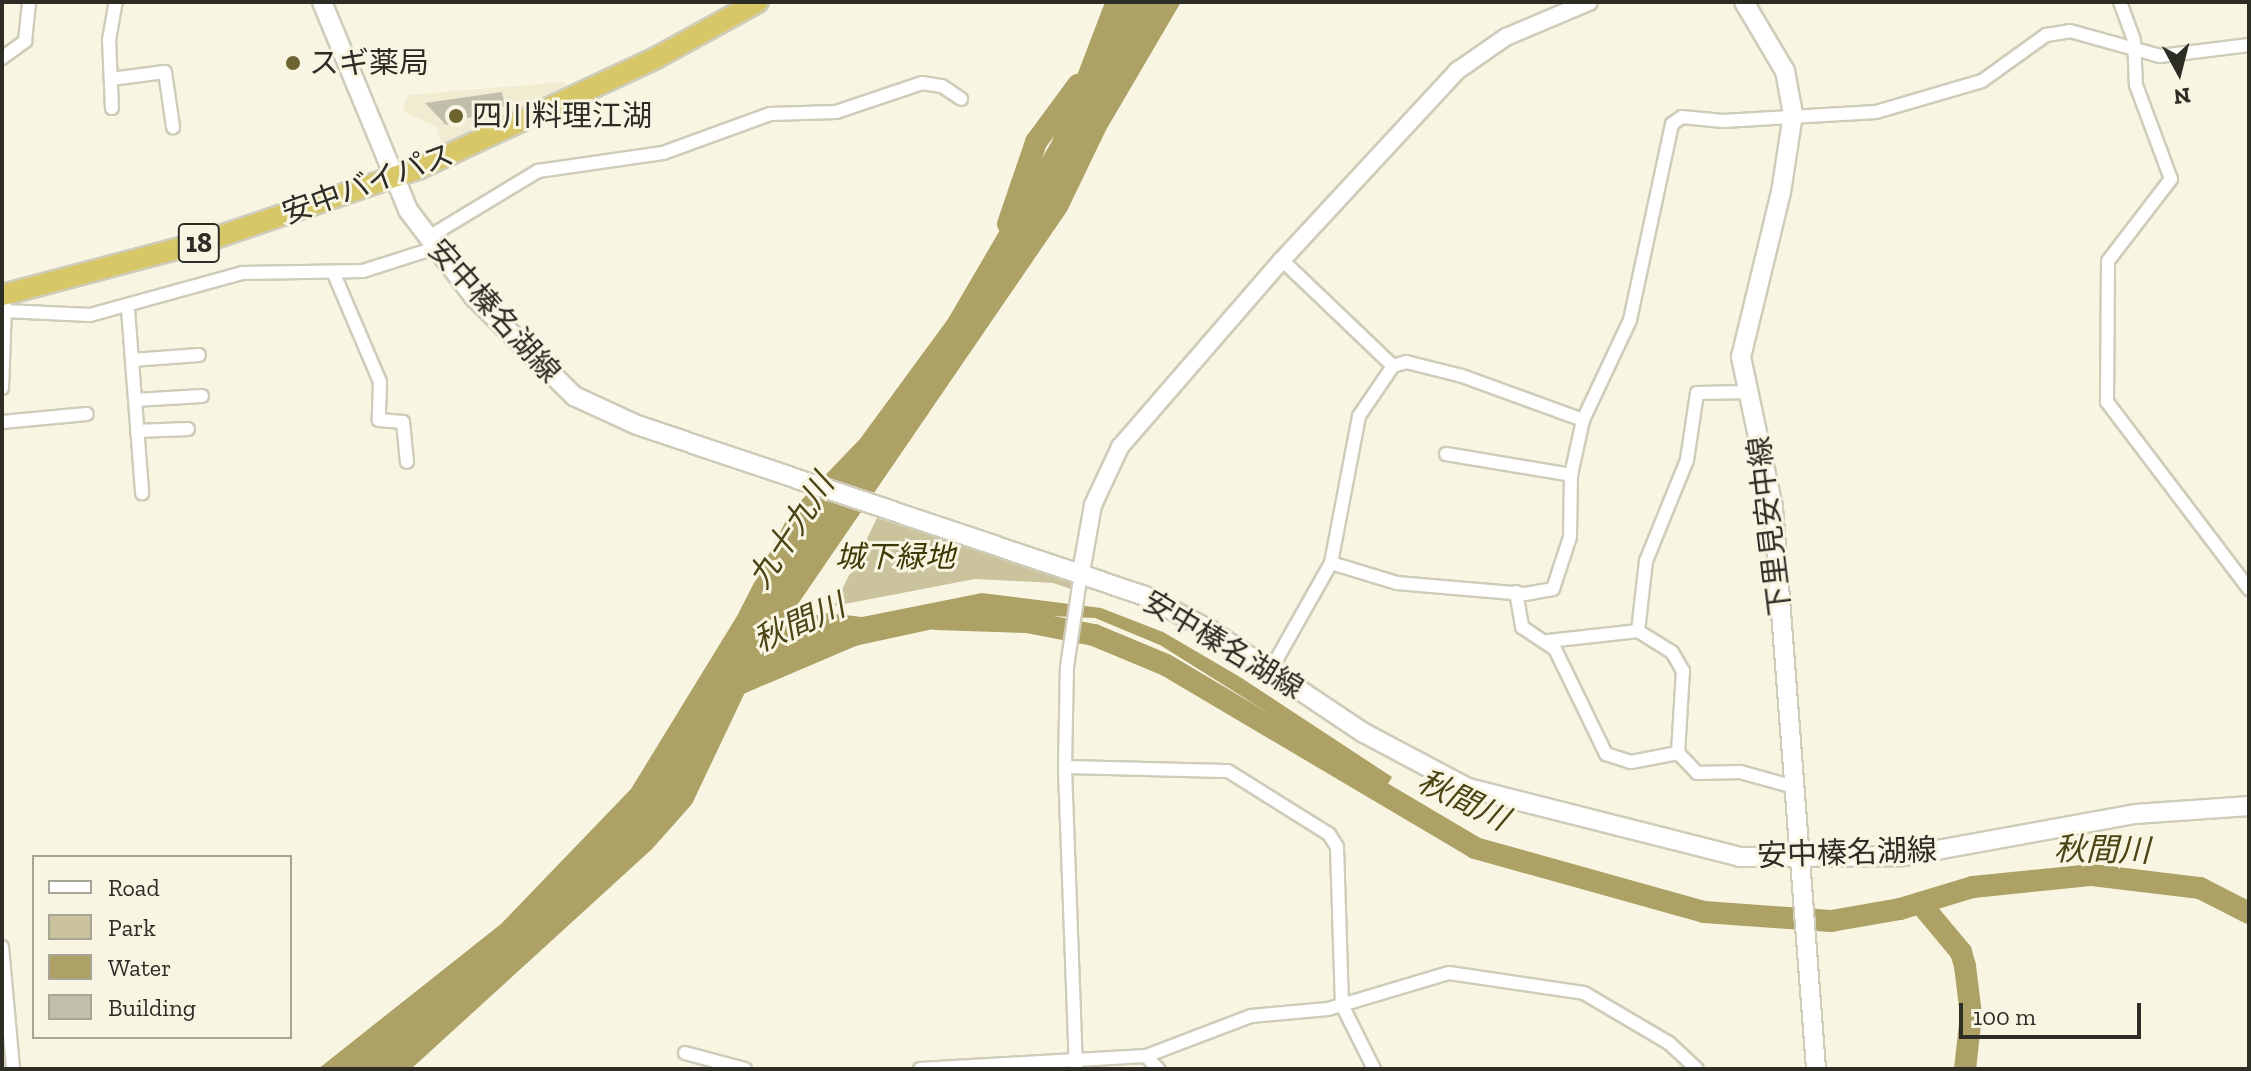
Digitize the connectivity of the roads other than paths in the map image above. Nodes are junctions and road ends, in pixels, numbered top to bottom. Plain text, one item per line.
1 (29, 2) edge
2 (116, 2) edge
3 (322, 2) edge
4 (758, 2) edge
5 (1589, 2) edge
6 (1744, 2) edge
7 (2120, 2) edge
8 (2249, 45) edge
9 (2133, 50) junction
10 (2, 58) edge
11 (111, 79) junction
12 (961, 99) dead end
13 (112, 108) dead end
14 (1793, 114) junction
15 (173, 127) dead end
16 (391, 179) junction
17 (431, 243) junction
18 (1282, 260) junction
19 (334, 274) junction
20 (3, 297) edge
21 (128, 309) junction
22 (199, 355) dead end
23 (132, 360) junction
24 (1393, 366) junction
25 (2, 388) edge
26 (1748, 392) junction
27 (202, 396) dead end
28 (135, 400) junction
29 (87, 414) dead end
30 (1583, 420) junction
31 (2, 422) edge
32 (188, 429) dead end
33 (137, 431) junction
34 (1446, 454) dead end
35 (407, 462) dead end
36 (1571, 475) junction
37 (142, 493) dead end
38 (1331, 563) junction
39 (1081, 572) junction
40 (2249, 589) edge
41 (1516, 592) junction
42 (1638, 631) junction
43 (1548, 641) junction
44 (1270, 671) junction
45 (1678, 753) junction
46 (1065, 767) junction
47 (1794, 787) junction
48 (2249, 806) edge
49 (1799, 858) junction
50 (2, 947) edge
51 (1342, 1005) junction
52 (685, 1053) dead end
53 (1146, 1056) junction
54 (1076, 1064) edge
55 (13, 1069) edge
56 (745, 1069) edge
57 (920, 1069) edge
58 (1158, 1069) edge
59 (1374, 1069) edge
60 (1697, 1069) edge
61 (1816, 1069) edge

1 - 10 street
2 - 11 street
3 - 16 main road, 安中榛名湖線
4 - 16 highway, 安中バイパス / 18
5 - 18 street
6 - 14 main road, 下里見安中線
7 - 9 street
8 - 9 street
9 - 14 street
9 - 40 street
11 - 13 street
11 - 15 street
12 - 17 street
14 - 26 main road, 下里見安中線
14 - 30 street
16 - 17 main road, 安中榛名湖線
16 - 20 highway, 安中バイパス / 18
17 - 19 street
17 - 39 main road, 安中榛名湖線
18 - 24 street
18 - 39 street
19 - 21 street
19 - 35 street
20 - 21 street
20 - 25 street
21 - 23 street
22 - 23 street
23 - 28 street
24 - 30 street
24 - 38 street
26 - 42 street
26 - 47 main road, 下里見安中線
27 - 28 street
28 - 33 street
29 - 31 street
30 - 36 street
32 - 33 street
33 - 37 street
34 - 36 street
36 - 41 street
38 - 41 street
38 - 44 street
39 - 44 main road, 安中榛名湖線
39 - 46 street
41 - 43 street
42 - 43 street
42 - 45 street
43 - 45 street
44 - 49 main road, 安中榛名湖線
45 - 47 street
46 - 51 street
46 - 54 street
47 - 49 main road, 下里見安中線
48 - 49 main road, 安中榛名湖線
49 - 61 main road, 下里見安中線
50 - 55 street
51 - 53 street
51 - 59 street
51 - 60 street
52 - 56 street
53 - 54 street
53 - 58 street
54 - 57 street

